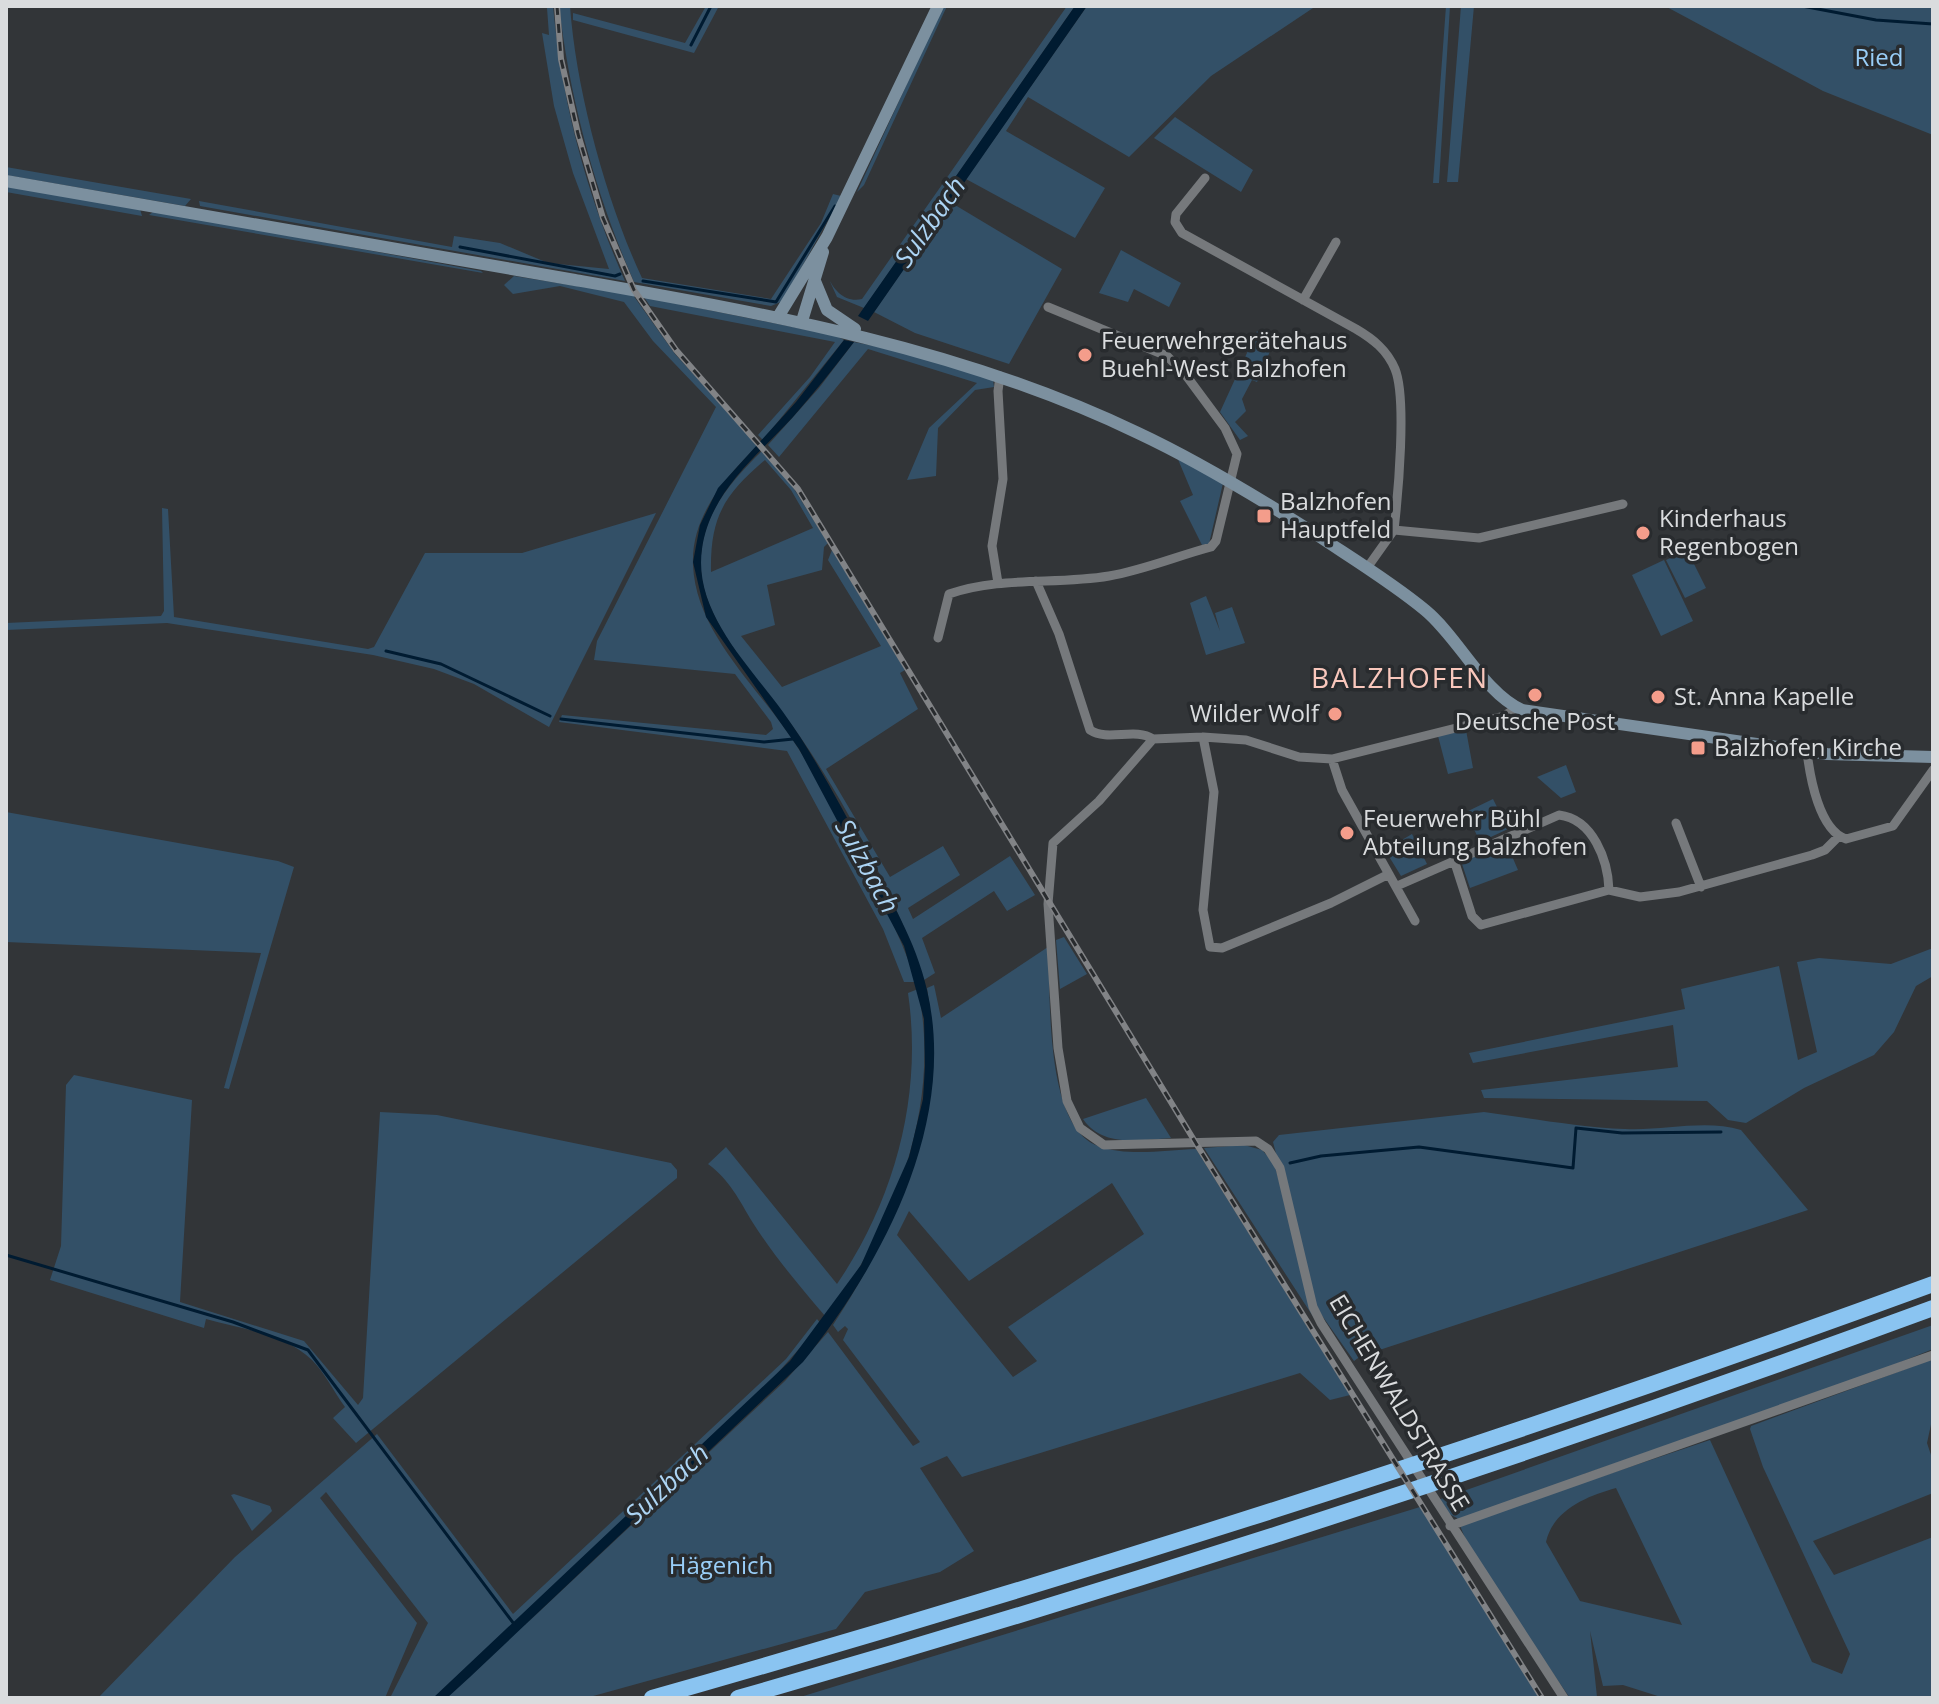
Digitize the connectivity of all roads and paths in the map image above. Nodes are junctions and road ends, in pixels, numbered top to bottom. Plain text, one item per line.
1 (938, 6) edge
2 (1205, 178) dead end
3 (6, 181) edge
4 (827, 237) junction
5 (1336, 242) dead end
6 (815, 281) junction
7 (1303, 300) junction
8 (1048, 307) dead end
9 (778, 317) junction
10 (802, 321) junction
11 (844, 326) junction
12 (1000, 376) junction
13 (1230, 482) junction
14 (1623, 504) dead end
15 (1394, 530) junction
16 (1367, 568) junction
17 (1036, 581) junction
18 (998, 583) junction
19 (938, 638) dead end
20 (1516, 708) junction
21 (1203, 737) junction
22 (1153, 739) junction
23 (1807, 752) junction
24 (1933, 757) edge
25 (1332, 759) junction
26 (1933, 770) edge
27 (1676, 823) dead end
28 (1838, 837) junction
29 (1454, 860) junction
30 (1389, 874) junction
31 (1397, 886) junction
32 (1701, 887) junction
33 (1609, 890) junction
34 (1415, 921) dead end
35 (1933, 1284) edge
36 (1933, 1308) edge
37 (1933, 1355) edge
38 (1450, 1526) junction
39 (652, 1698) edge
40 (738, 1698) edge
41 (1564, 1698) edge

1 - 4 street
2 - 7 street
3 - 9 street
4 - 6 street
4 - 9 street
5 - 7 street
6 - 10 street
6 - 11 street
7 - 15 street
8 - 13 street
9 - 10 street
10 - 11 street
11 - 12 street
12 - 13 street
12 - 18 street
13 - 16 street
13 - 17 street
14 - 15 street
15 - 16 street
16 - 20 street
17 - 18 street
17 - 22 street
18 - 19 street
20 - 23 street
20 - 25 street
21 - 22 street
21 - 25 street
21 - 30 street
22 - 38 street, EICHENWALDSTRASSE
23 - 24 street
23 - 28 street
25 - 30 street
26 - 28 street
27 - 32 street
28 - 32 street
29 - 31 street
29 - 33 street
29 - 33 street
30 - 31 street
31 - 34 street
32 - 33 street
35 - 39 highway
36 - 40 highway
37 - 38 street
38 - 41 street, EICHENWALDSTRASSE

